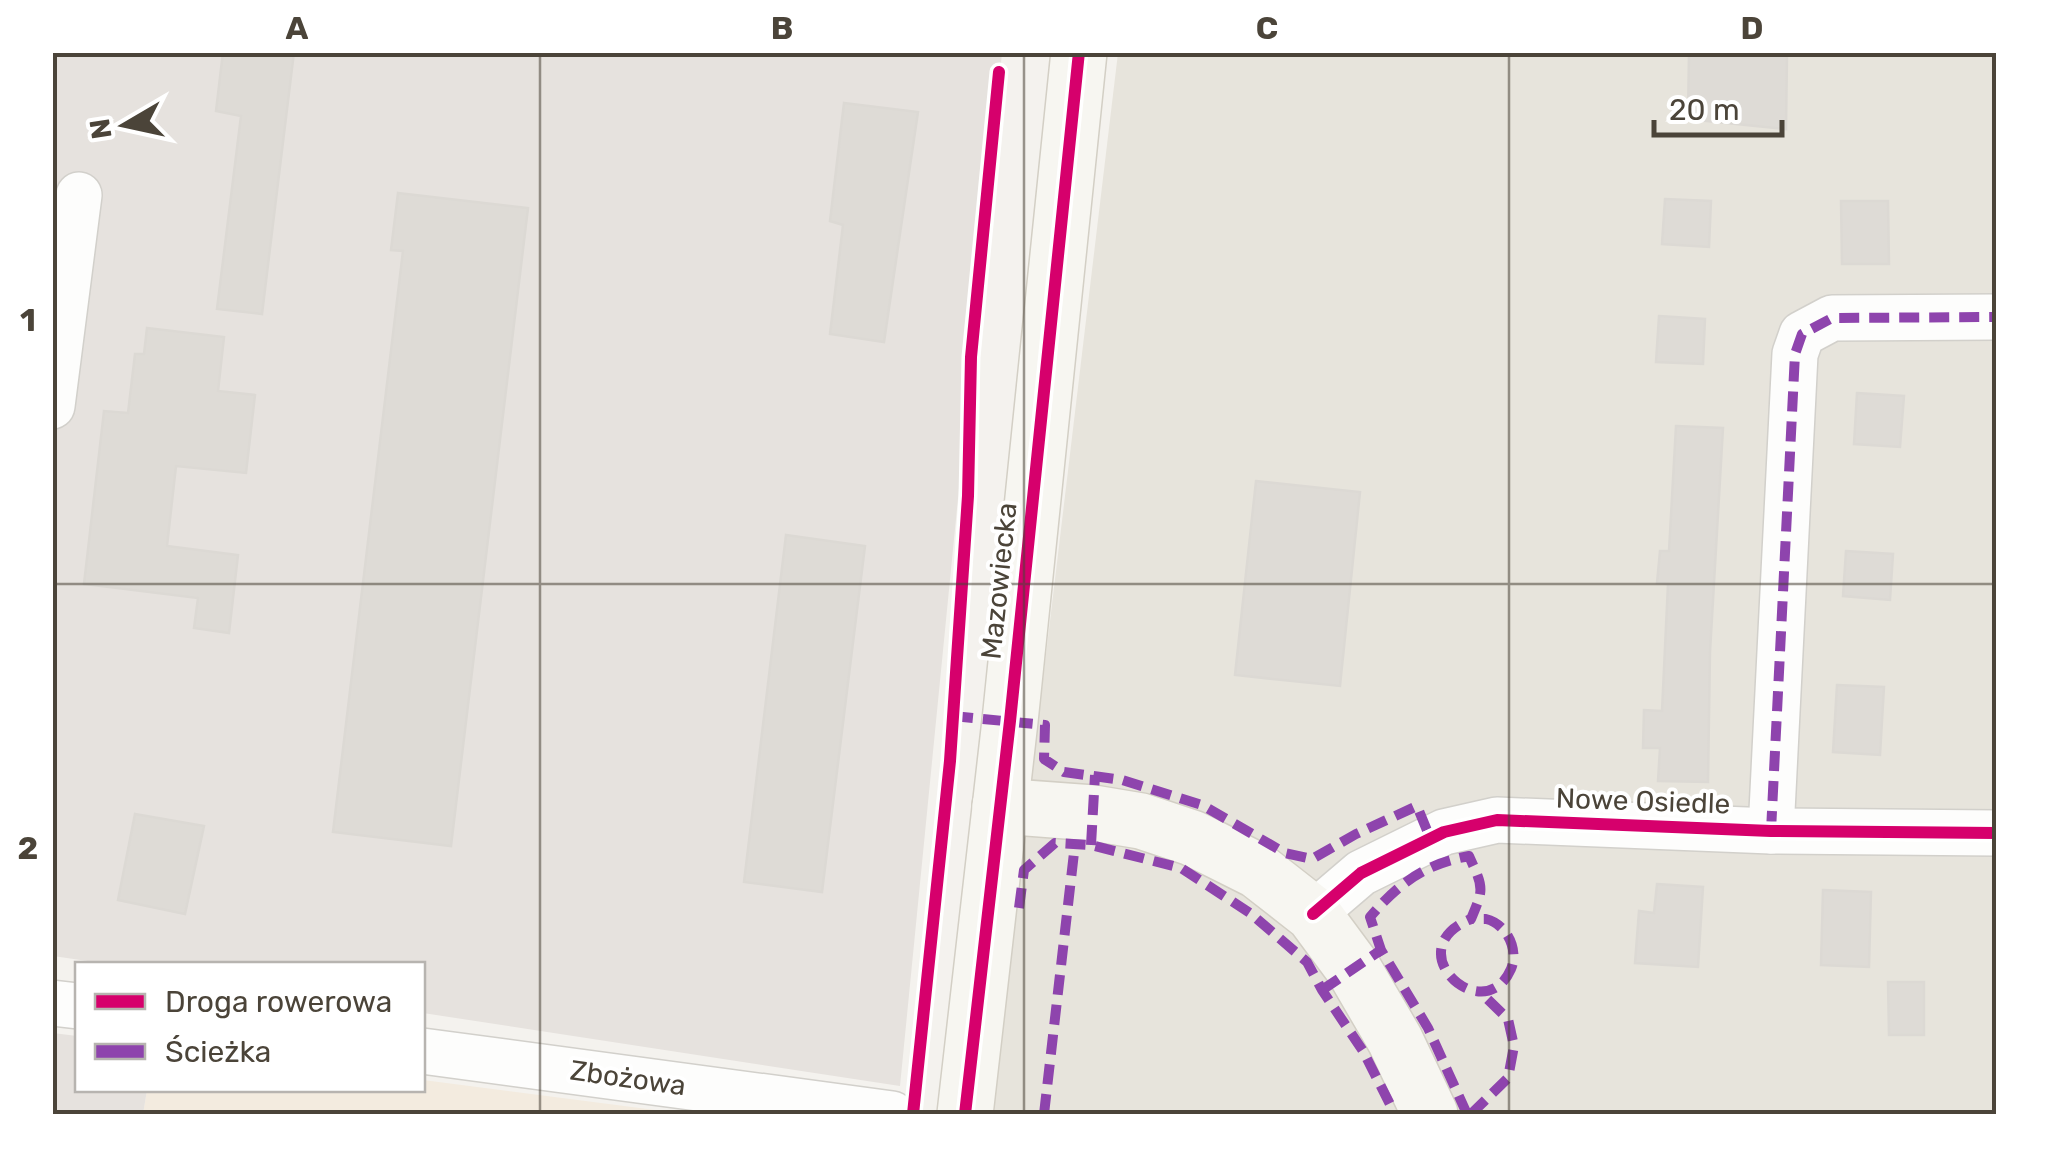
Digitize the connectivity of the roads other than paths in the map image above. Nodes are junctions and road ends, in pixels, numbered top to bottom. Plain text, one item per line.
1 (1079, 52) edge
2 (79, 195) dead end
3 (1996, 317) edge
4 (52, 406) edge
5 (1000, 806) junction
6 (1770, 831) junction
7 (1996, 833) edge
8 (1313, 914) junction
9 (425, 1050) edge
10 (892, 1114) edge
11 (965, 1114) edge
12 (1430, 1114) edge

1 - 5 main road, Mazowiecka
2 - 4 street
3 - 6 street
5 - 8 main road
5 - 11 main road, Mazowiecka
6 - 7 street, Nowe Osiedle
6 - 8 street, Nowe Osiedle
8 - 12 main road
9 - 10 street, Zbożowa

